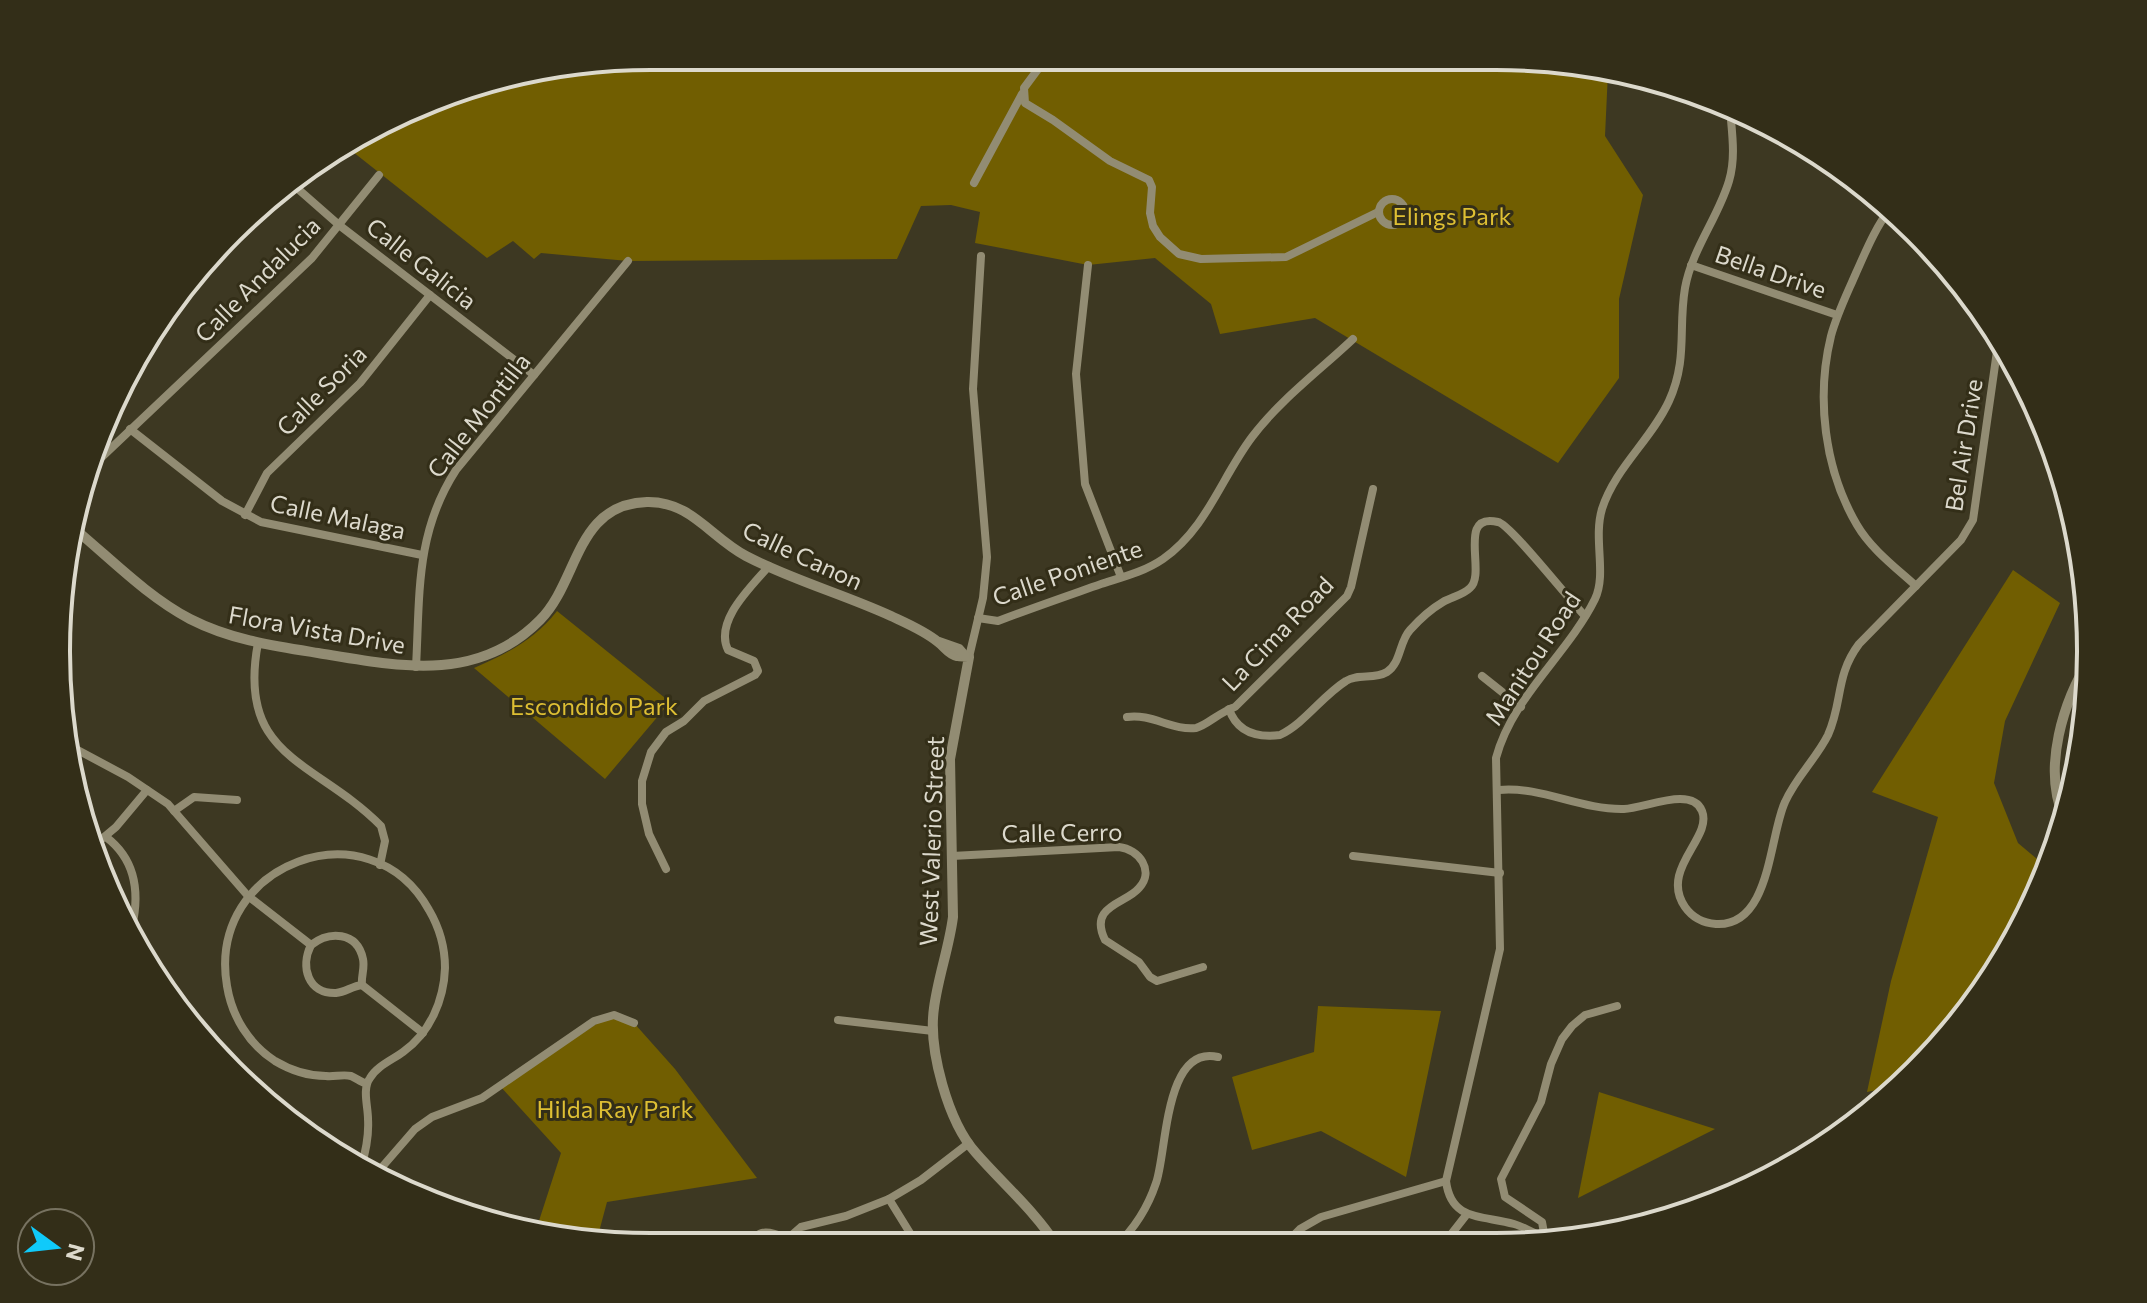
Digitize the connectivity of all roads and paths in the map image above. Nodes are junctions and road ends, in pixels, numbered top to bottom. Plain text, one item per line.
1 (1038, 70) edge
2 (1023, 93) junction
3 (1731, 120) edge
4 (379, 175) dead end
5 (974, 183) dead end
6 (298, 190) edge
7 (1378, 212) dead end
8 (1884, 218) edge
9 (339, 225) junction
10 (981, 256) dead end
11 (628, 261) dead end
12 (1088, 265) dead end
13 (1691, 265) junction
14 (430, 295) junction
15 (1837, 315) junction
16 (1353, 339) dead end
17 (1996, 356) edge
18 (534, 375) junction
19 (130, 429) junction
20 (105, 453) edge
21 (1373, 489) dead end
22 (245, 515) junction
23 (82, 535) edge
24 (422, 555) junction
25 (769, 566) junction
26 (1121, 577) junction
27 (1916, 586) junction
28 (1585, 616) junction
29 (978, 618) junction
30 (258, 643) junction
31 (486, 655) joint
32 (967, 656) junction
33 (416, 667) junction
34 (1482, 676) dead end
35 (2076, 685) edge
36 (1521, 707) junction
37 (1229, 709) junction
38 (1127, 717) dead end
39 (79, 751) edge
40 (147, 790) junction
41 (1499, 790) junction
42 (2058, 797) edge
43 (237, 800) dead end
44 (174, 811) junction
45 (106, 837) junction
46 (102, 840) edge
47 (952, 856) junction
48 (1353, 856) dead end
49 (380, 865) junction
50 (666, 869) dead end
51 (1500, 873) junction
52 (248, 896) junction
53 (134, 916) edge
54 (311, 945) junction
55 (1203, 967) dead end
56 (362, 985) junction
57 (1617, 1006) dead end
58 (838, 1020) dead end
59 (634, 1023) dead end
60 (933, 1031) junction
61 (423, 1033) junction
62 (1218, 1057) dead end
63 (367, 1084) junction
64 (969, 1143) junction
65 (363, 1156) edge
66 (382, 1167) edge
67 (1446, 1181) junction
68 (889, 1199) junction
69 (1467, 1214) junction
70 (1543, 1231) edge
71 (1532, 1232) edge
72 (796, 1233) edge
73 (910, 1233) edge
74 (1047, 1233) edge
75 (1126, 1233) edge
76 (1296, 1233) edge
77 (1452, 1233) edge

1 - 2 street
2 - 5 street
2 - 7 street
3 - 13 street, Manitou Road
4 - 9 street, Calle Andalucia
6 - 9 street, Calle Galicia
8 - 15 street
9 - 14 street, Calle Galicia
9 - 19 street, Calle Andalucia
10 - 29 street, West Valerio Street
11 - 18 street, Calle Montilla
12 - 26 street
13 - 15 street, Bella Drive
13 - 28 street, Manitou Road
14 - 18 street, Calle Galicia
14 - 22 street, Calle Soria
15 - 27 street
16 - 26 street, Calle Poniente
17 - 27 street, Bel Air Drive
18 - 24 street, Calle Montilla
19 - 20 street, Calle Andalucia
19 - 22 street, Calle Malaga
21 - 37 street, La Cima Road
22 - 24 street, Calle Malaga
23 - 30 street, Flora Vista Drive
24 - 33 street, Calle Montilla
25 - 31 street, Calle Canon
25 - 32 street, Calle Canon
25 - 50 street
26 - 29 street, Calle Poniente
27 - 41 street, Bel Air Drive
28 - 36 street, Manitou Road
28 - 37 street, La Cima Road
29 - 32 street, West Valerio Street
30 - 33 street, Flora Vista Drive
30 - 49 street
31 - 33 street, Flora Vista Drive
32 - 47 street, West Valerio Street
34 - 36 street
35 - 42 street
36 - 41 street, Manitou Road
37 - 38 street, La Cima Road
39 - 40 street
40 - 44 street
40 - 45 street
41 - 51 street, Manitou Road
43 - 44 street
44 - 52 street
45 - 46 street
45 - 53 street
47 - 55 street, Calle Cerro
47 - 60 street, West Valerio Street
48 - 51 street
49 - 52 street
49 - 61 street
51 - 67 street, Manitou Road
52 - 54 street
52 - 63 street
54 - 56 street
54 - 56 street
56 - 61 street
57 - 70 street
58 - 60 street
59 - 66 street
60 - 64 street, West Valerio Street
61 - 63 street
62 - 75 street
63 - 65 street
64 - 68 street
64 - 74 street, West Valerio Street
67 - 69 street
67 - 76 street
68 - 72 street
68 - 73 street
69 - 71 street
69 - 77 street

